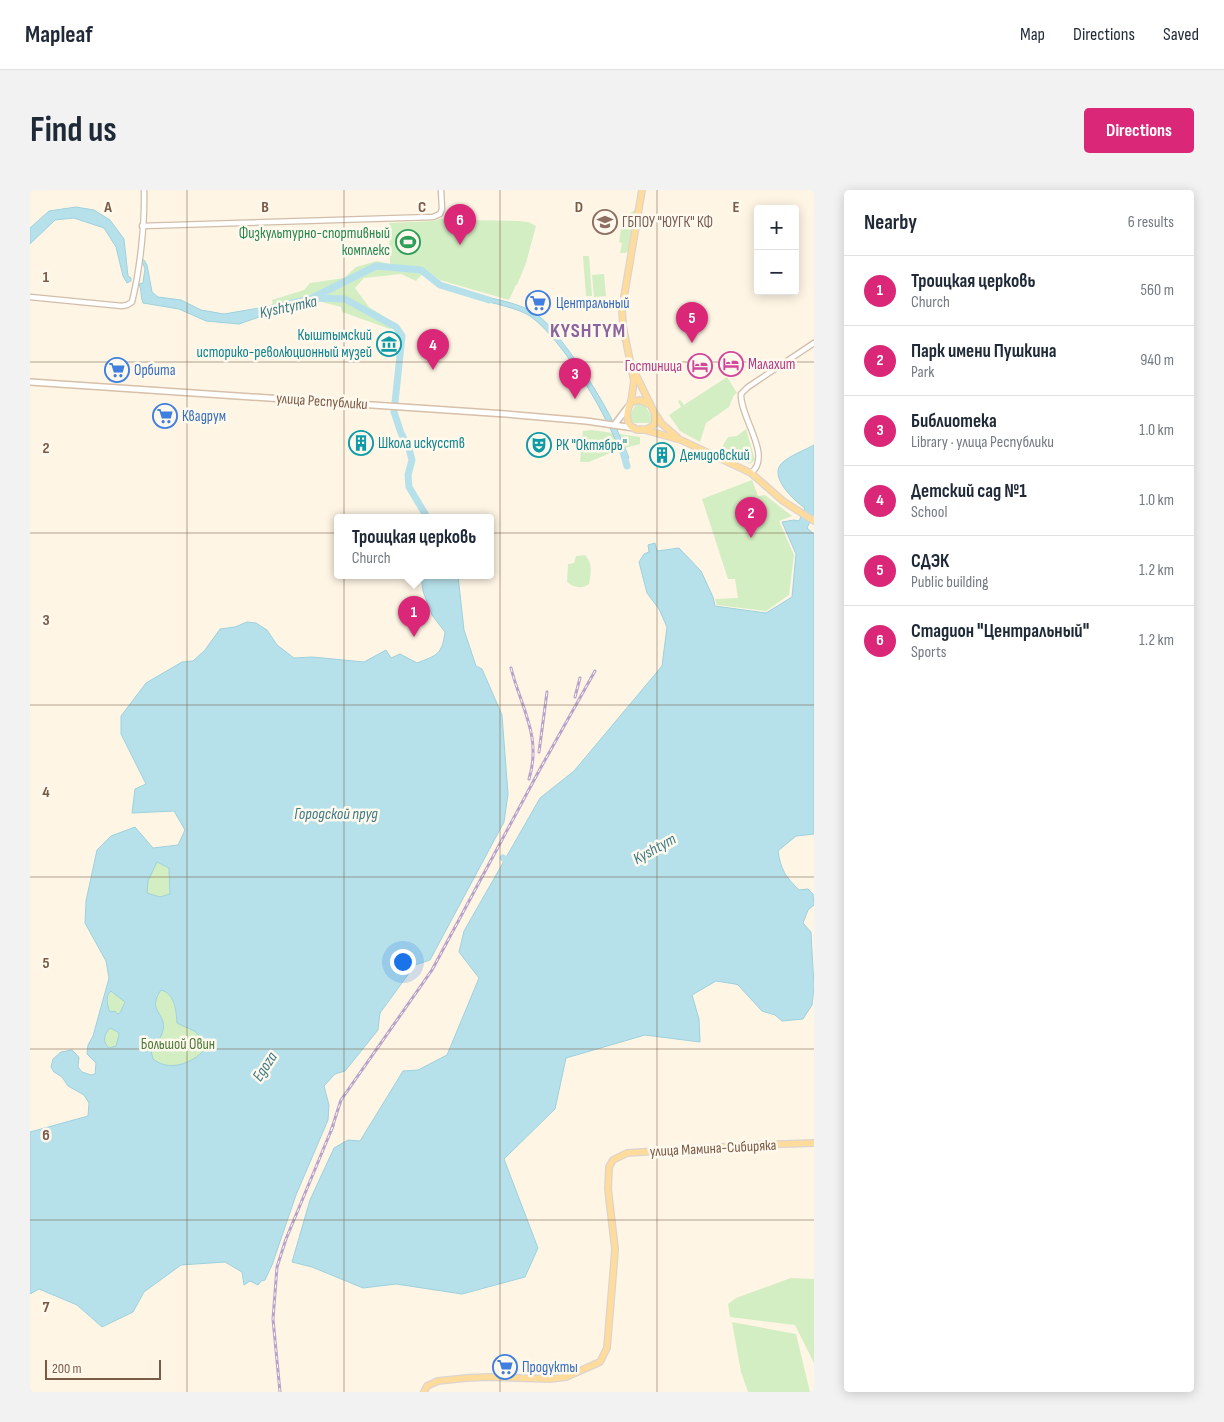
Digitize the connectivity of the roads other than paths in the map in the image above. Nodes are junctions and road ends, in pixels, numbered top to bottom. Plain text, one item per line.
1 (144, 190) edge
2 (441, 190) edge
3 (642, 190) edge
4 (142, 226) junction
5 (30, 297) edge
6 (814, 343) edge
7 (633, 369) junction
8 (30, 382) edge
9 (630, 403) junction
10 (650, 405) junction
11 (655, 414) junction
12 (614, 424) junction
13 (634, 428) junction
14 (641, 429) junction
15 (681, 440) junction
16 (751, 473) junction
17 (814, 521) edge
18 (814, 1143) edge
19 (424, 1392) edge

1 - 4 street
2 - 4 street
3 - 7 main road
4 - 5 street
6 - 16 street
7 - 9 main road
7 - 10 main road
8 - 12 main road, улица Республики
9 - 10 main road
9 - 12 main road
9 - 13 main road
10 - 11 main road
11 - 14 main road
11 - 15 main road
12 - 13 main road, улица Республики
13 - 14 main road
14 - 15 main road
15 - 16 main road
16 - 17 main road
18 - 19 main road, улица Мамина-Сибиряка

